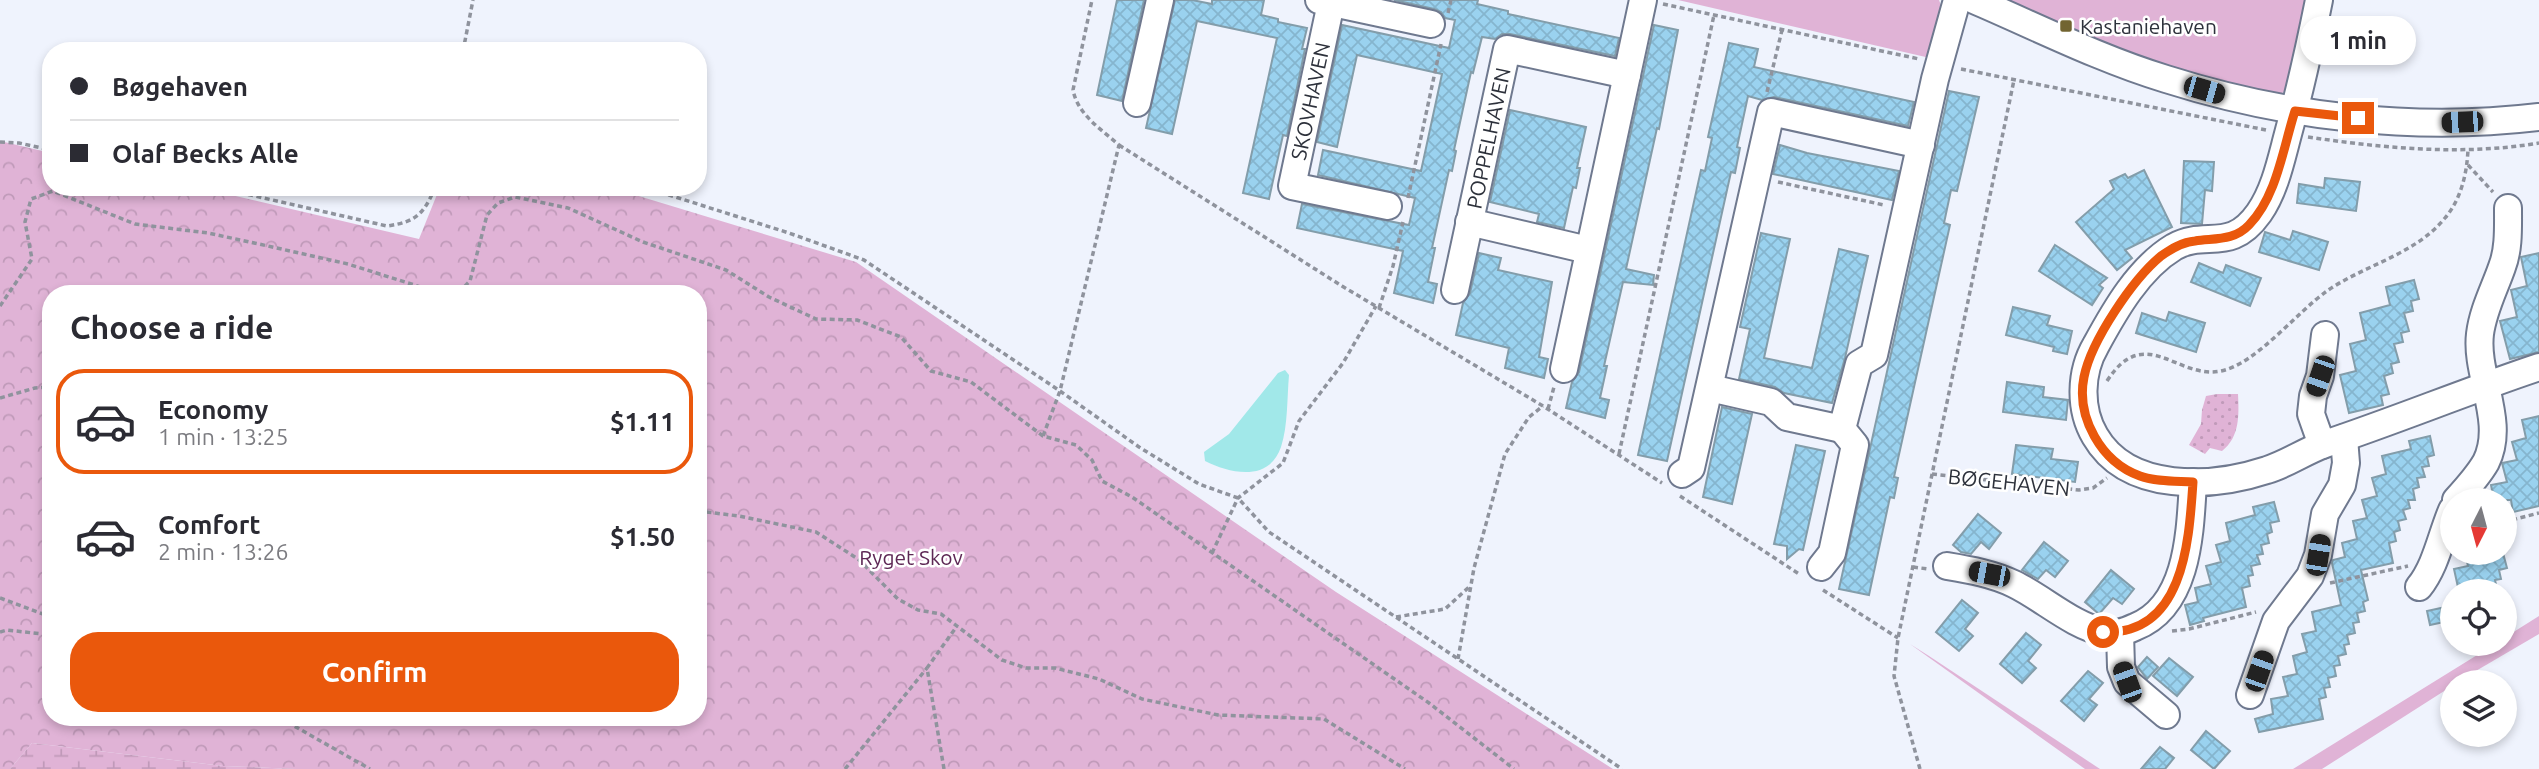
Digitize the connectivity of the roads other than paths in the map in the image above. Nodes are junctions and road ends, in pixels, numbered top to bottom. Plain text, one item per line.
1 (1160, 0) edge
2 (1957, 0) edge
3 (1974, 0) edge
4 (2319, 0) edge
5 (1651, 1) edge
6 (1336, 2) edge
7 (1441, 26) road end
8 (1627, 75) junction
9 (1138, 103) dead end
10 (2539, 117) edge
11 (2291, 123) junction
12 (1921, 145) junction
13 (1400, 206) road end
14 (2508, 208) road end
15 (1469, 222) junction
16 (1588, 250) junction
17 (1455, 290) dead end
18 (2325, 335) dead end
19 (2539, 367) edge
20 (1564, 369) dead end
21 (2484, 385) junction
22 (1710, 388) junction
23 (1842, 429) junction
24 (2333, 441) junction
25 (2193, 482) junction
26 (1675, 484) road end
27 (2466, 488) edge
28 (2440, 543) edge
29 (1947, 566) dead end
30 (1817, 578) road end
31 (2419, 587) dead end
32 (2120, 633) junction
33 (2250, 695) dead end
34 (2166, 715) dead end

1 - 9 street
2 - 12 street
3 - 11 street
4 - 11 street
5 - 8 street
6 - 7 street, SKOVHAVEN
6 - 13 street, SKOVHAVEN
8 - 15 street, POPPELHAVEN
8 - 16 street
10 - 11 street
11 - 25 street
12 - 22 street
12 - 23 street
14 - 21 street
15 - 16 street, POPPELHAVEN
15 - 17 street, POPPELHAVEN
16 - 20 street
18 - 24 street
19 - 21 street
21 - 24 street
21 - 27 street
22 - 23 street
22 - 26 street
23 - 30 street
24 - 25 street
24 - 33 street
25 - 32 street
28 - 31 street
29 - 32 street
32 - 34 street

